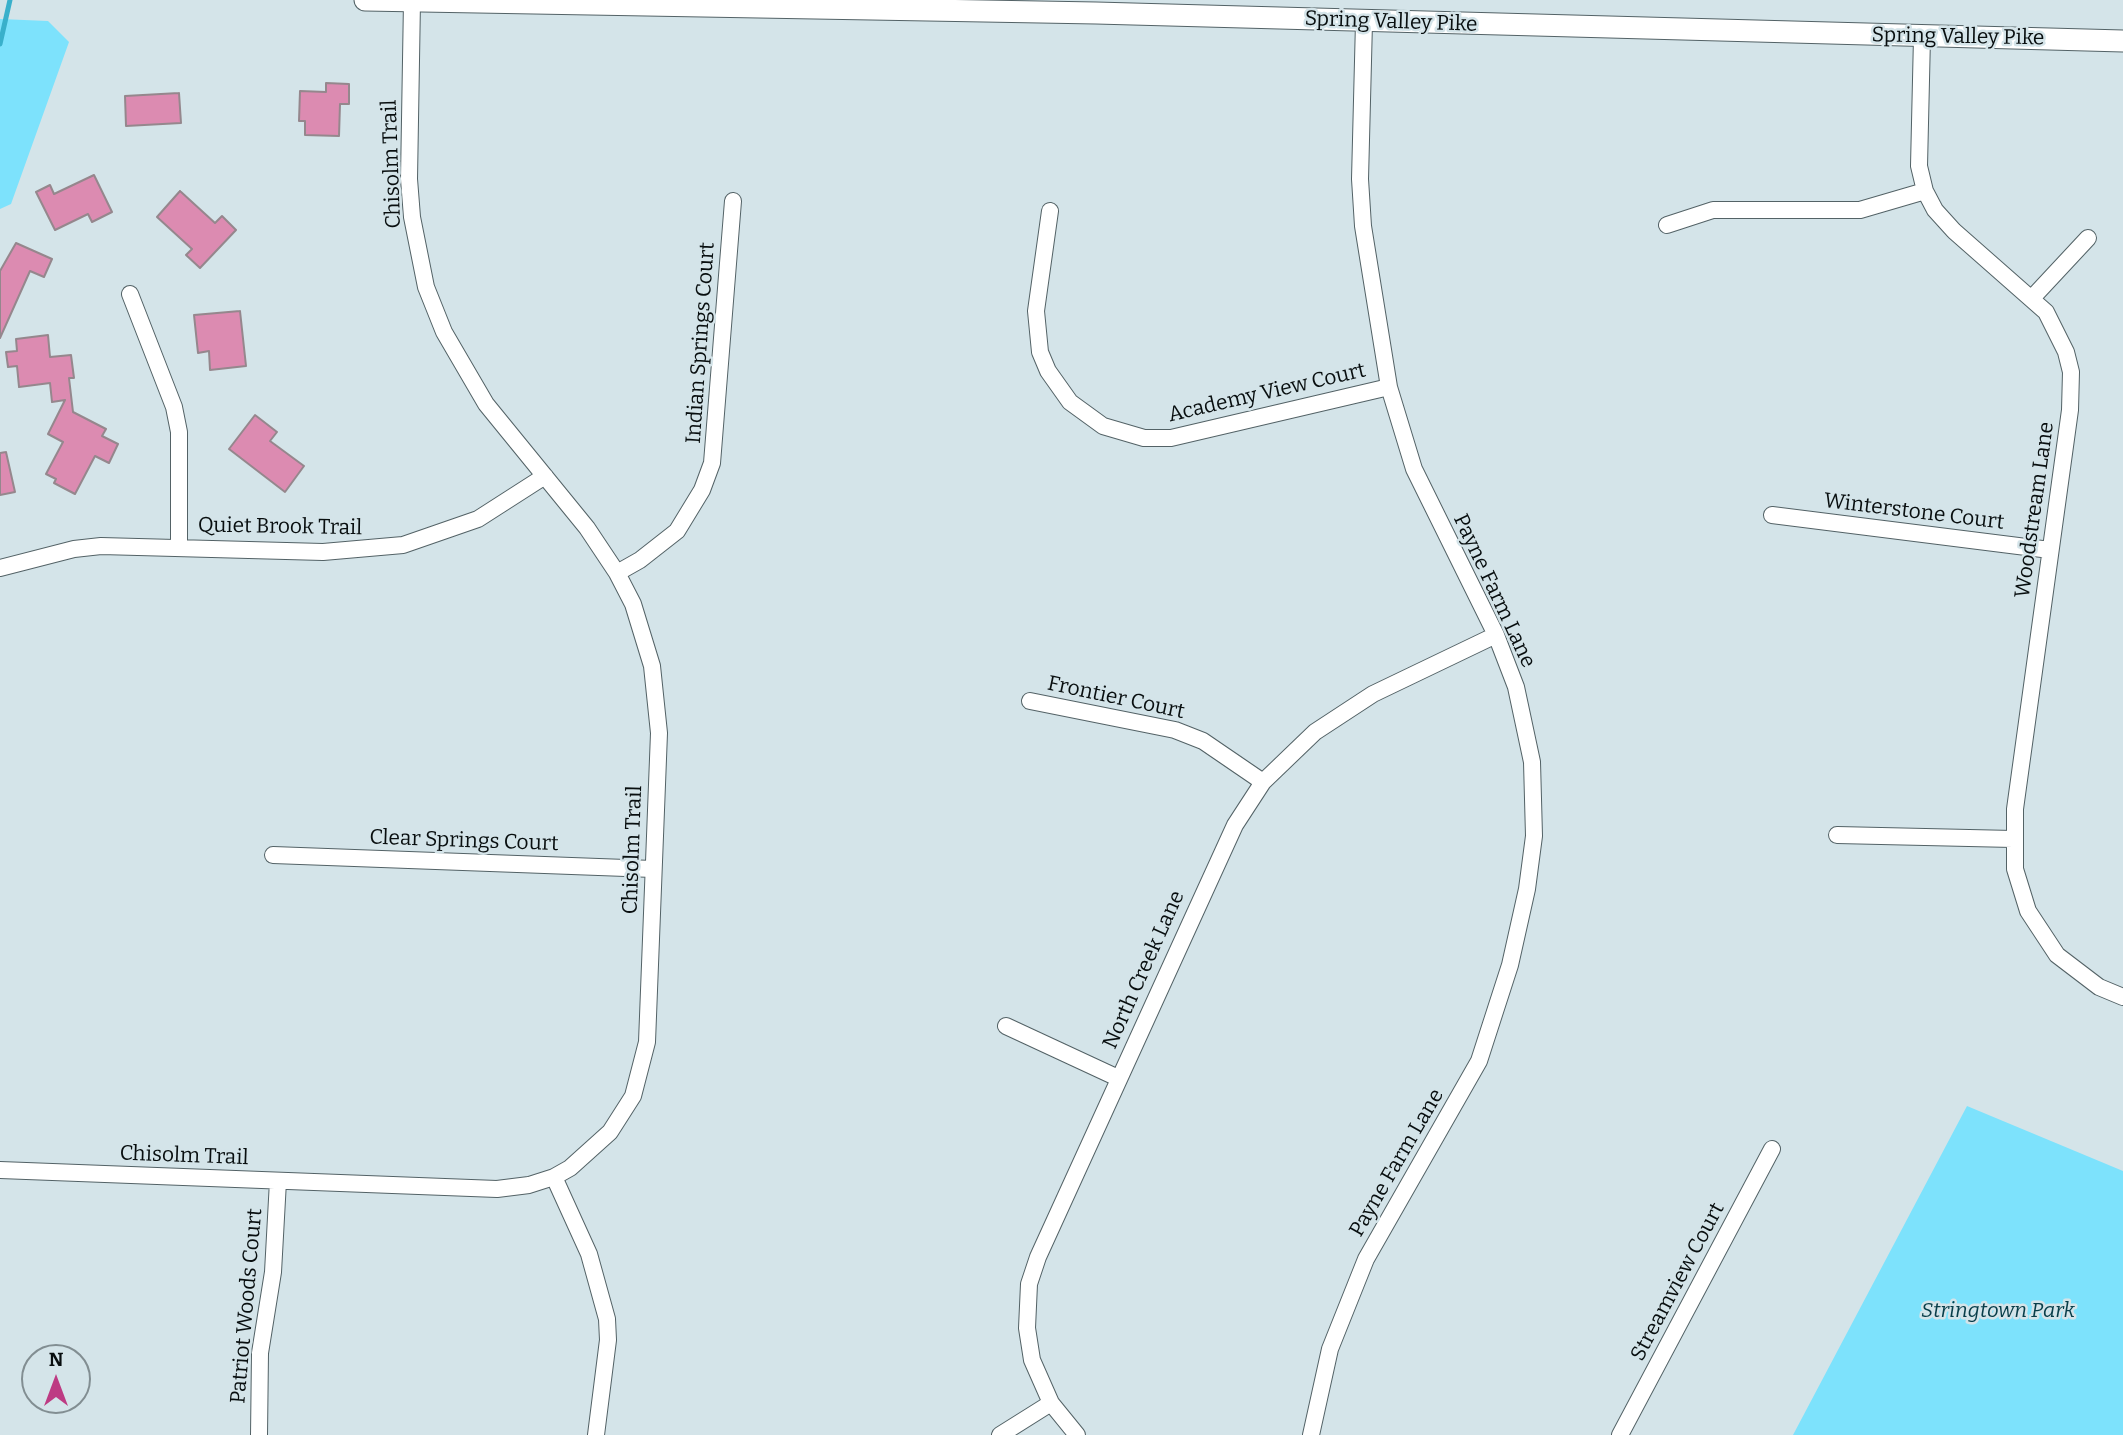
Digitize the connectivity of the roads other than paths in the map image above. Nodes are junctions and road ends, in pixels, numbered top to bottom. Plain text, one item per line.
1 (365, 0) edge
2 (412, 1) edge
3 (1096, 7) edge
4 (1364, 22) junction
5 (1922, 37) junction
6 (2123, 41) edge
7 (1925, 191) junction
8 (733, 201) dead end
9 (1050, 211) dead end
10 (1667, 225) dead end
11 (2088, 238) dead end
12 (130, 294) dead end
13 (2033, 297) junction
14 (1389, 387) junction
15 (545, 477) junction
16 (1772, 515) dead end
17 (179, 547) junction
18 (2050, 551) junction
19 (0, 568) edge
20 (617, 573) junction
21 (1496, 635) junction
22 (1030, 701) dead end
23 (1263, 782) junction
24 (1837, 835) dead end
25 (2013, 839) junction
26 (273, 855) dead end
27 (653, 869) junction
28 (2123, 997) edge
29 (1006, 1026) dead end
30 (1118, 1078) junction
31 (1772, 1149) dead end
32 (0, 1170) edge
33 (554, 1177) junction
34 (278, 1181) junction
35 (1051, 1403) junction
36 (259, 1435) edge
37 (596, 1435) edge
38 (1000, 1435) edge
39 (1077, 1435) edge
40 (1311, 1435) edge
41 (1620, 1435) edge

1 - 2 street, Spring Valley Pike
2 - 3 street, Spring Valley Pike
2 - 15 street, Chisolm Trail
3 - 4 street, Spring Valley Pike
4 - 5 street, Spring Valley Pike
4 - 14 street, Payne Farm Lane
5 - 6 street, Spring Valley Pike
5 - 7 street, Woodstream Lane
7 - 10 street
7 - 13 street, Woodstream Lane
8 - 20 street, Indian Springs Court
9 - 14 street, Academy View Court
11 - 13 street
12 - 17 street
13 - 18 street, Woodstream Lane
14 - 21 street, Payne Farm Lane
15 - 17 street, Quiet Brook Trail
15 - 20 street, Chisolm Trail
16 - 18 street, Winterstone Court
17 - 19 street, Quiet Brook Trail
18 - 25 street, Woodstream Lane
20 - 27 street, Chisolm Trail
21 - 23 street, North Creek Lane
21 - 40 street, Payne Farm Lane
22 - 23 street, Frontier Court
23 - 30 street, North Creek Lane
24 - 25 street
25 - 28 street, Woodstream Lane
26 - 27 street, Clear Springs Court
27 - 33 street, Chisolm Trail
29 - 30 street
30 - 35 street, North Creek Lane
31 - 41 street, Streamview Court
32 - 34 street, Chisolm Trail
33 - 34 street, Chisolm Trail
33 - 37 street
34 - 36 street, Patriot Woods Court
35 - 38 street
35 - 39 street, North Creek Lane

